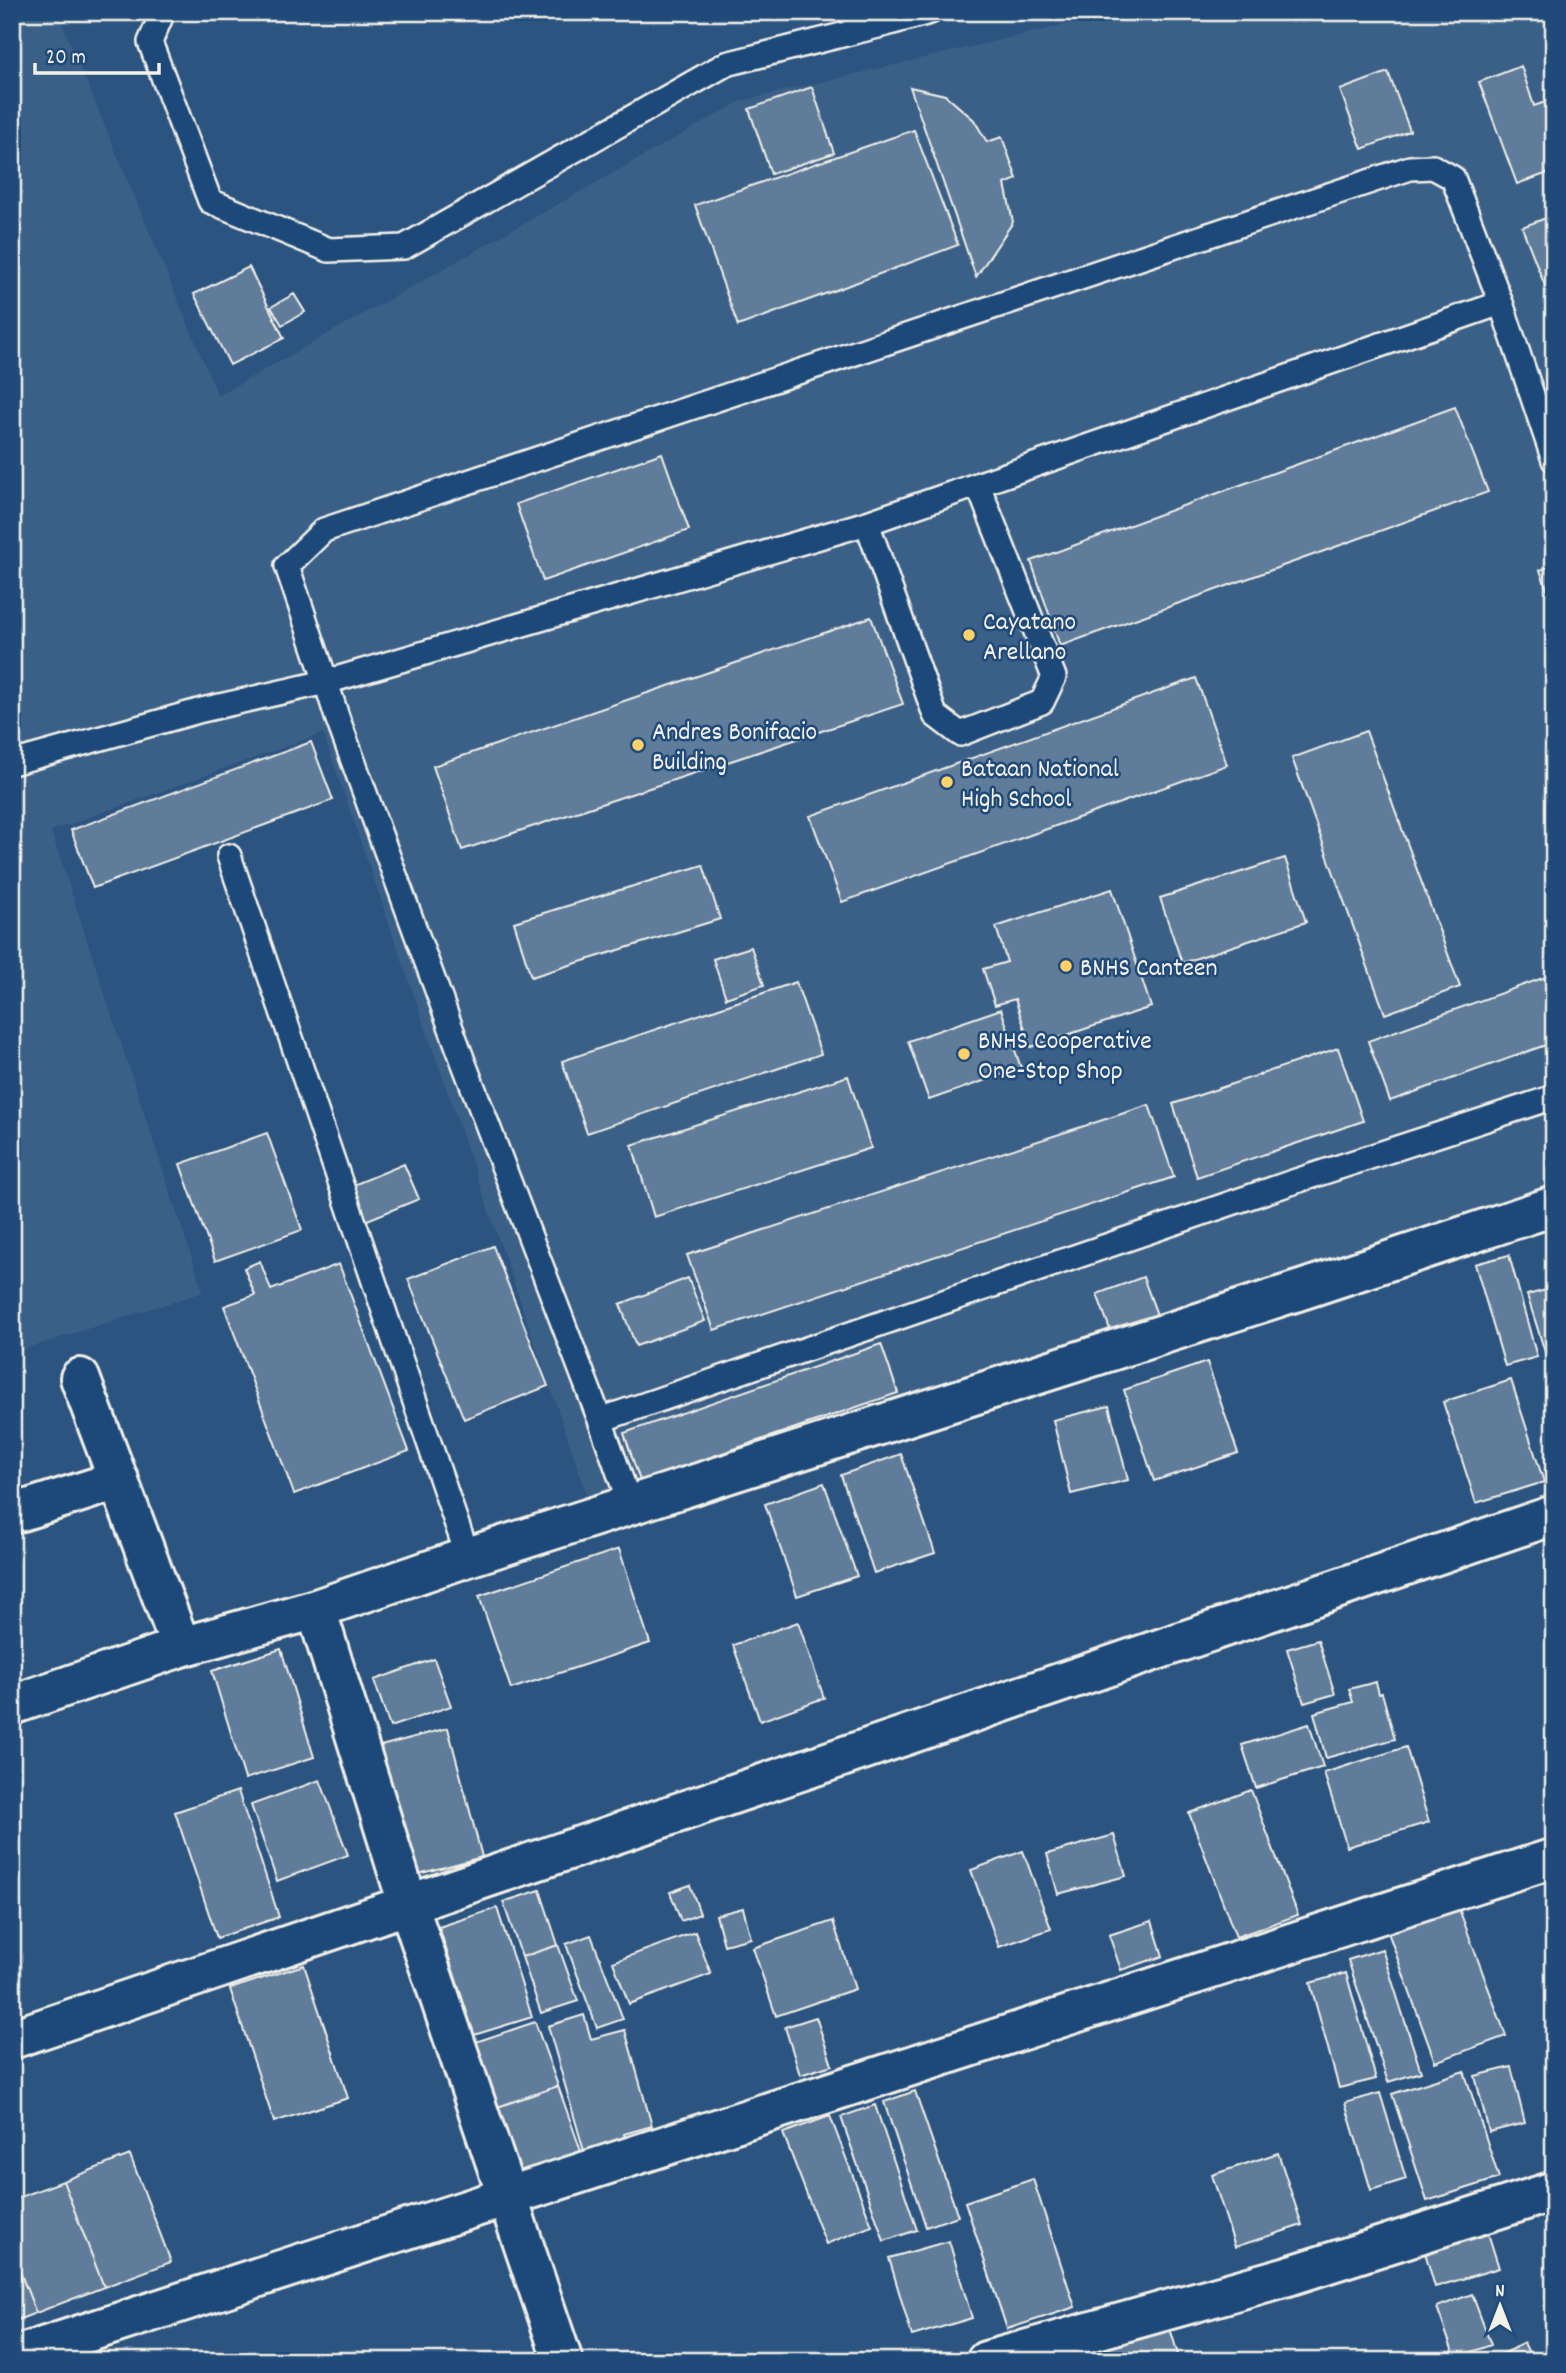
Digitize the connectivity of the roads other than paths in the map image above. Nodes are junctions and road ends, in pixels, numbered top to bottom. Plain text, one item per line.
1 (163, 12) edge
2 (849, 12) edge
3 (930, 12) edge
4 (886, 24) junction
5 (1500, 303) junction
6 (1554, 460) edge
7 (978, 485) junction
8 (867, 523) junction
9 (327, 681) junction
10 (12, 763) edge
11 (229, 856) dead end
12 (1554, 1097) edge
13 (1554, 1206) edge
14 (80, 1378) dead end
15 (600, 1420) junction
16 (119, 1480) junction
17 (631, 1507) junction
18 (12, 1514) edge
19 (1554, 1515) edge
20 (468, 1557) junction
21 (316, 1609) junction
22 (181, 1647) junction
23 (12, 1705) edge
24 (1554, 1858) edge
25 (408, 1904) junction
26 (12, 2039) edge
27 (1554, 2191) edge
28 (507, 2197) junction
29 (12, 2357) edge
30 (563, 2361) edge
31 (986, 2361) edge

1 - 4 lane
2 - 4 lane
3 - 4 lane
5 - 6 lane
5 - 7 lane
5 - 9 lane
7 - 8 lane
7 - 8 lane
8 - 9 lane
9 - 10 lane
9 - 15 lane
11 - 20 lane
12 - 15 lane
13 - 17 street
14 - 16 street
15 - 17 lane
16 - 18 street
16 - 22 street
17 - 20 street
19 - 25 street
20 - 21 street
21 - 22 street
21 - 25 street
22 - 23 street
24 - 28 street
25 - 26 street
25 - 28 street
27 - 31 street
28 - 29 street
28 - 30 street

